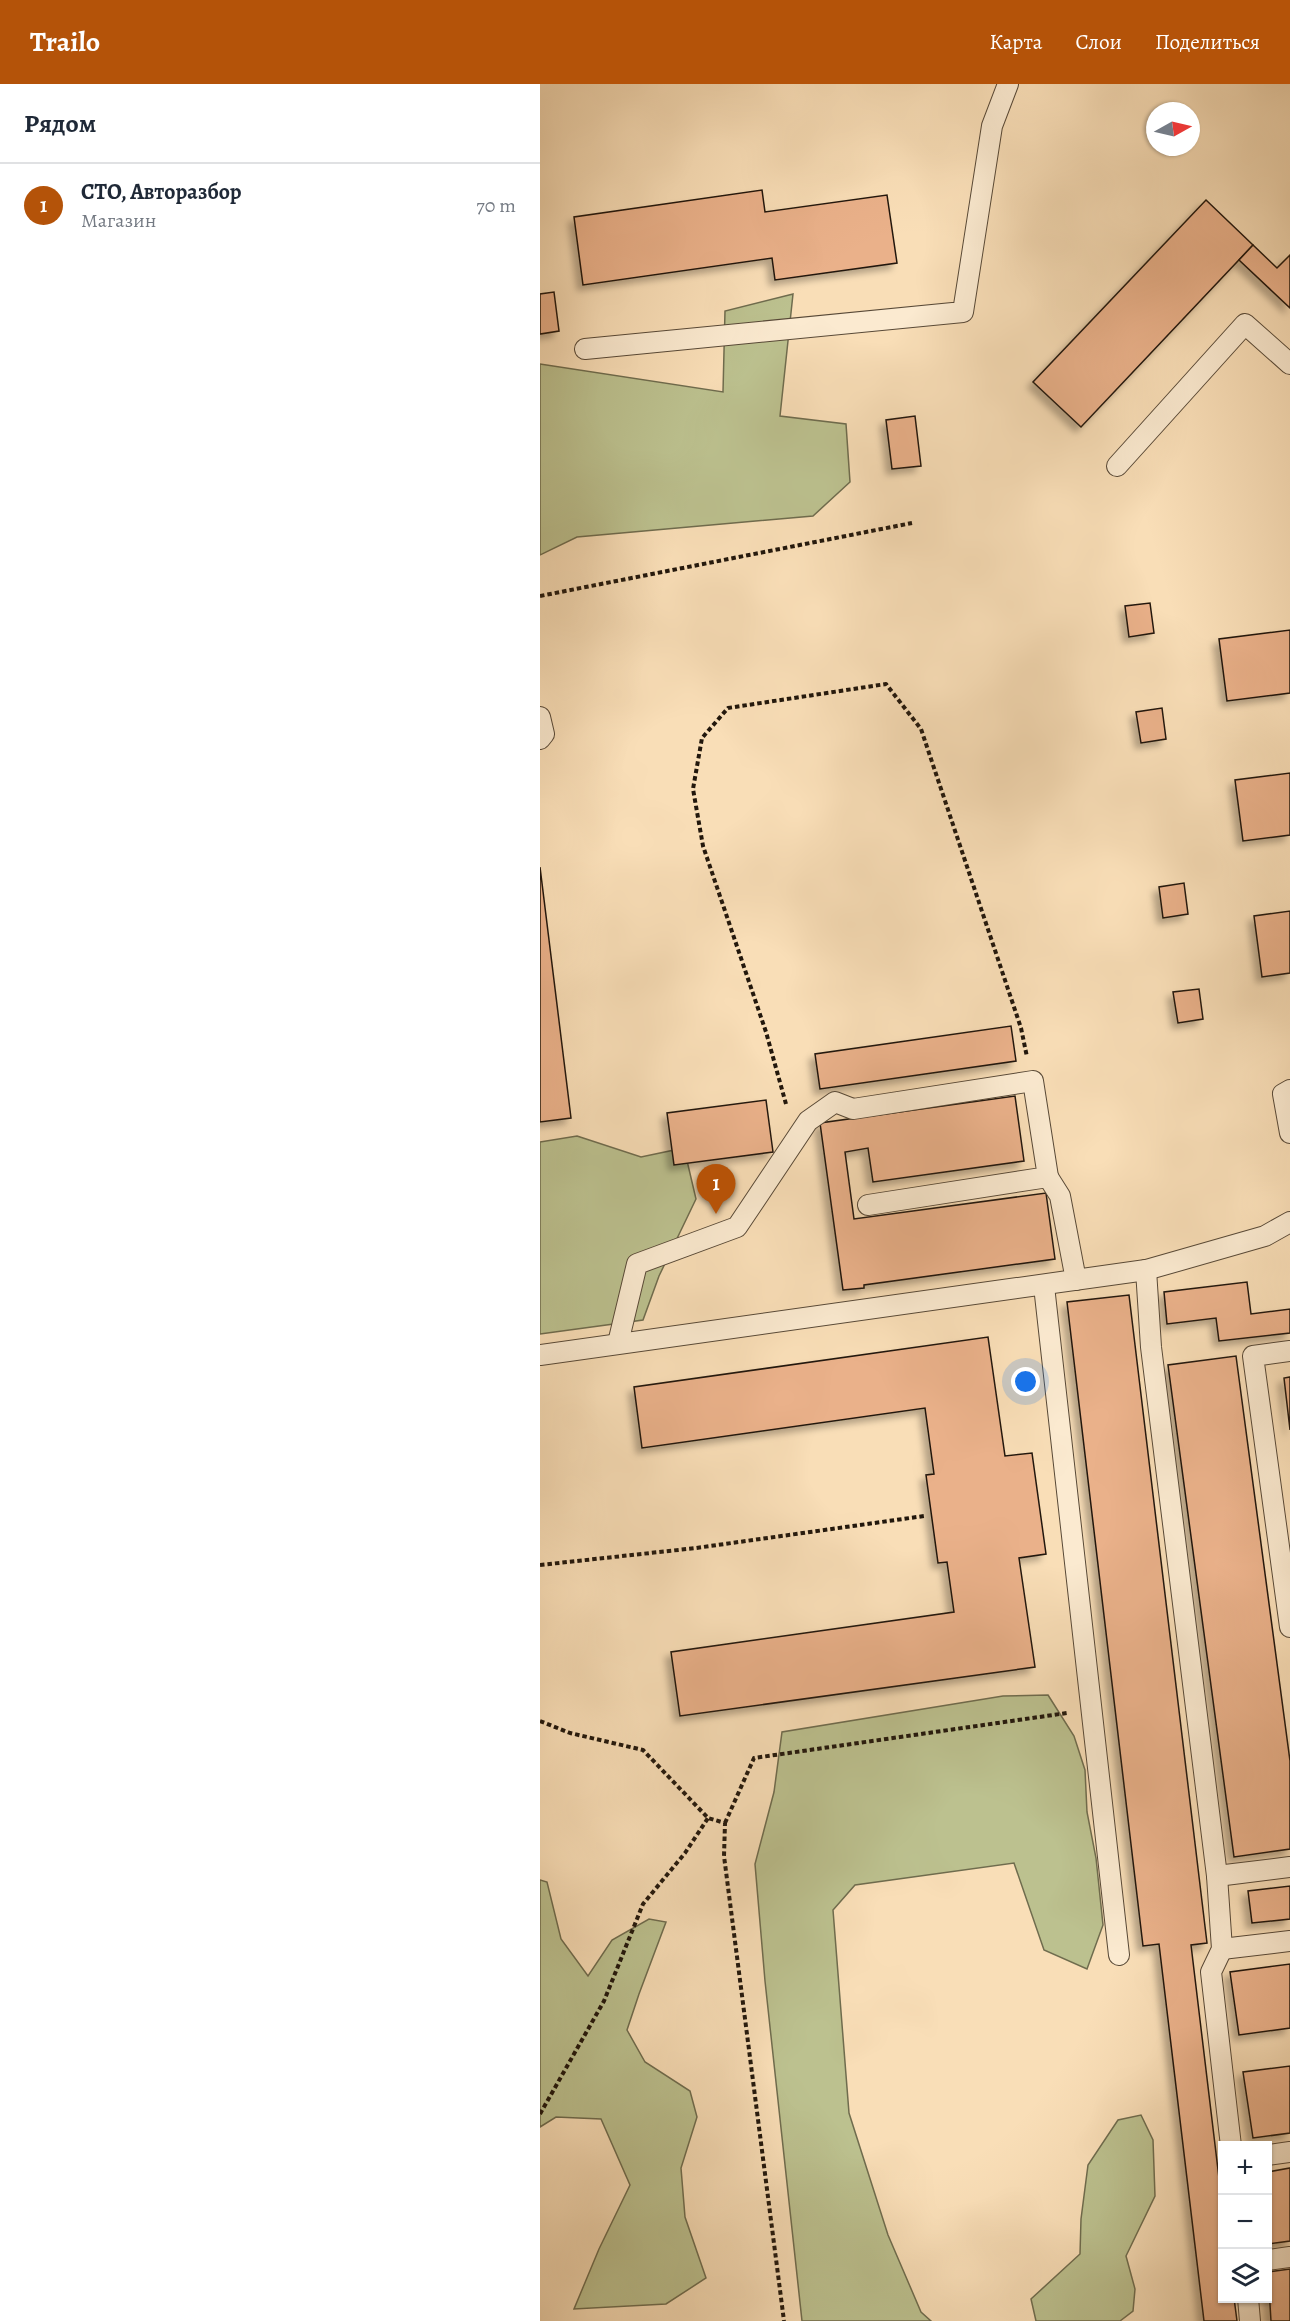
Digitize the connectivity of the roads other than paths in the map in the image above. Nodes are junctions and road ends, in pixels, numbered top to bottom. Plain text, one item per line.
1 (1008, 84) edge
2 (585, 349) dead end
3 (1290, 364) edge
4 (1117, 466) dead end
5 (540, 717) edge
6 (540, 739) edge
7 (1290, 1090) edge
8 (1290, 1133) edge
9 (1048, 1177) junction
10 (868, 1205) dead end
11 (1290, 1222) edge
12 (1146, 1270) junction
13 (1076, 1280) junction
14 (1044, 1286) junction
15 (618, 1343) junction
16 (1290, 1351) edge
17 (540, 1355) edge
18 (1290, 1628) edge
19 (1290, 1867) edge
20 (1217, 1876) junction
21 (1290, 1941) edge
22 (1222, 1949) junction
23 (1119, 1954) dead end
24 (1231, 2141) edge
25 (1290, 2152) edge
26 (1272, 2154) edge
27 (1290, 2257) edge
28 (1272, 2259) edge
29 (1248, 2303) edge
30 (1250, 2321) edge

1 - 2 lane
3 - 4 lane
5 - 6 lane
7 - 8 lane
9 - 10 lane
9 - 13 lane
9 - 15 lane
11 - 12 lane
12 - 13 lane
12 - 20 lane
13 - 14 lane
14 - 15 lane
14 - 23 lane
15 - 17 lane
16 - 18 lane
19 - 20 lane
20 - 22 lane
21 - 22 lane
22 - 24 lane
25 - 26 lane
27 - 28 lane
29 - 30 lane

